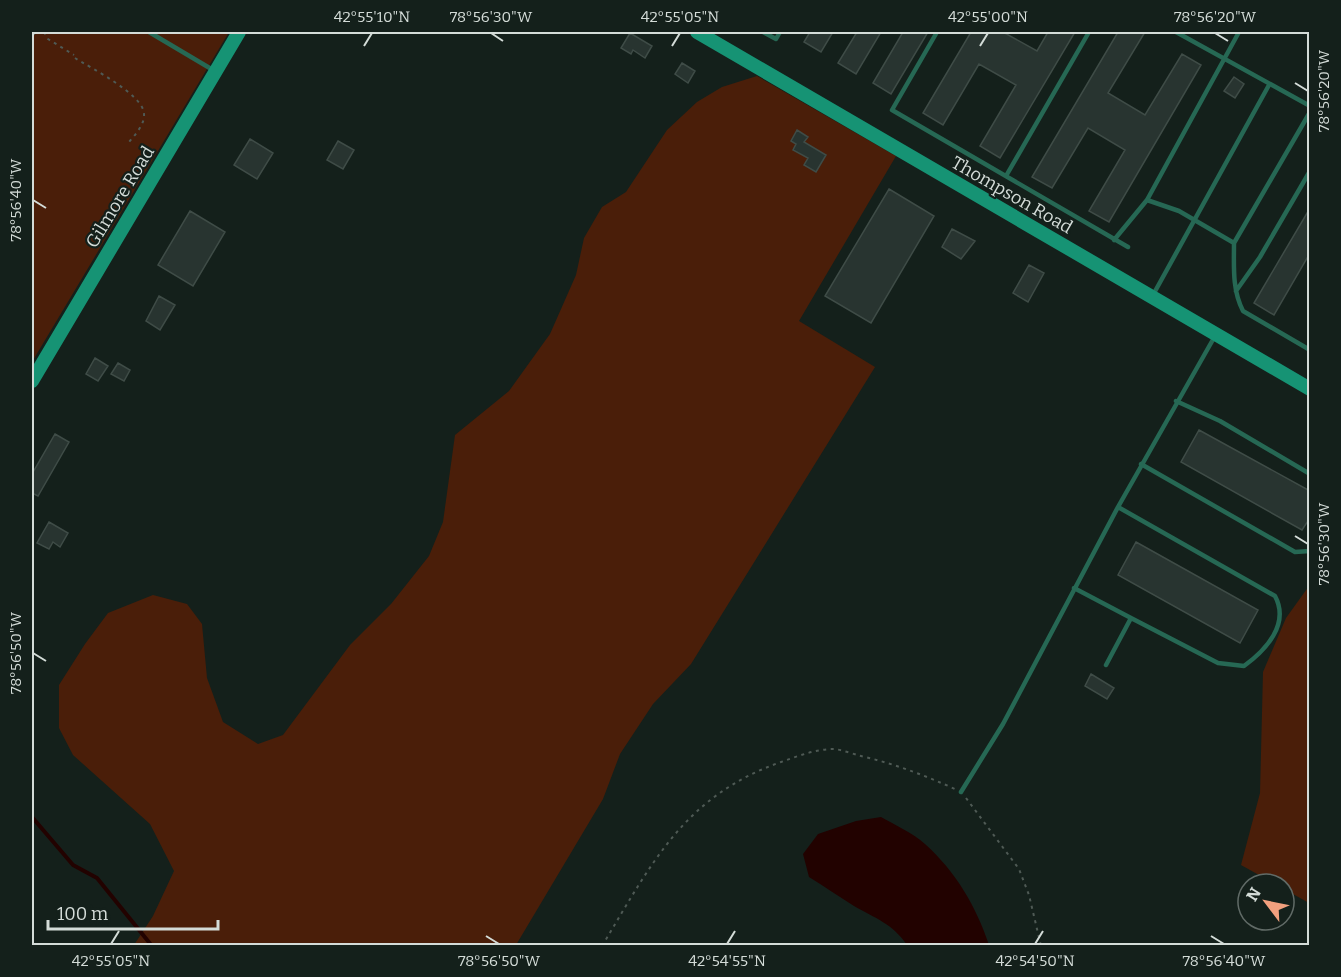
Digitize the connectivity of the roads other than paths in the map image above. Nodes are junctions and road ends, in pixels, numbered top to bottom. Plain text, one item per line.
1 (150, 32) edge
2 (239, 32) edge
3 (697, 32) edge
4 (763, 32) edge
5 (780, 32) edge
6 (937, 32) edge
7 (1089, 32) edge
8 (1176, 32) edge
9 (1239, 32) edge
10 (1223, 58) junction
11 (216, 71) junction
12 (1269, 85) junction
13 (1310, 106) edge
14 (1310, 112) edge
15 (1310, 171) edge
16 (1006, 176) junction
17 (1146, 200) junction
18 (1194, 219) junction
19 (1114, 240) junction
20 (1234, 243) junction
21 (1128, 247) dead end
22 (1236, 291) junction
23 (1151, 297) junction
24 (1215, 335) junction
25 (1310, 350) edge
26 (32, 381) edge
27 (1310, 389) edge
28 (1176, 401) junction
29 (1141, 464) junction
30 (1310, 474) edge
31 (1118, 507) junction
32 (1310, 551) edge
33 (1074, 588) junction
34 (1131, 618) junction
35 (1106, 665) dead end
36 (962, 792) road end

1 - 11 lane
2 - 11 main road, Gilmore Road
3 - 23 main road, Thompson Road
4 - 5 lane
6 - 16 lane
7 - 16 lane
8 - 10 lane
9 - 10 lane
10 - 12 lane
10 - 17 lane
11 - 26 main road, Gilmore Road
12 - 13 lane
12 - 18 lane
14 - 20 lane
15 - 22 lane
16 - 19 lane
17 - 18 lane
17 - 19 lane
18 - 20 lane
18 - 23 lane
19 - 21 lane
20 - 22 lane
22 - 25 lane
23 - 24 main road, Thompson Road
24 - 27 main road, Thompson Road
24 - 28 lane
28 - 29 lane
28 - 30 lane
29 - 31 lane
29 - 32 lane
31 - 33 lane
31 - 34 lane
33 - 34 lane
33 - 36 lane
34 - 35 lane

